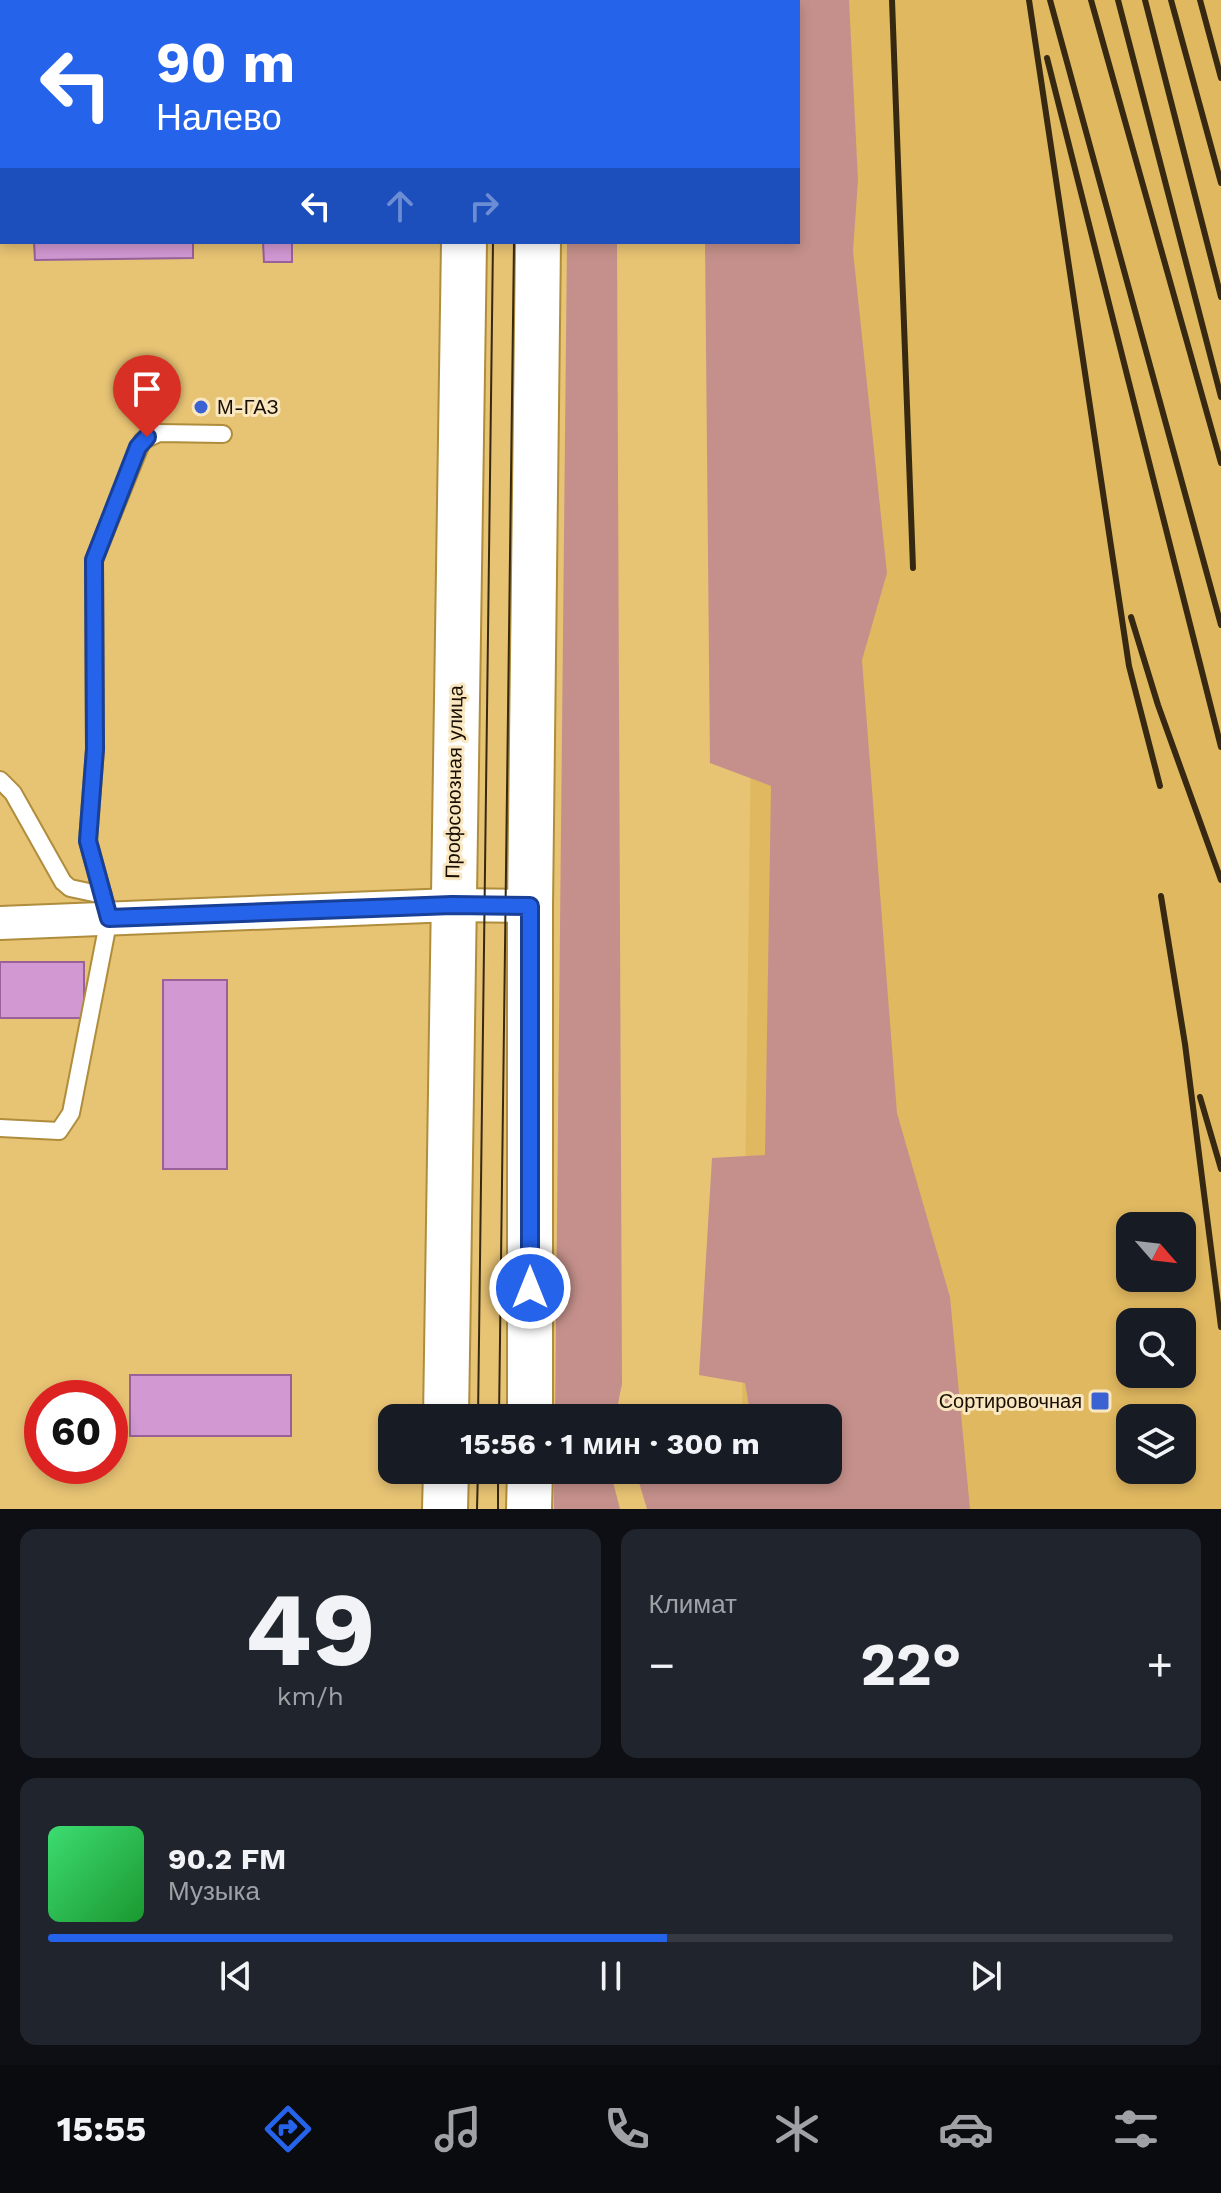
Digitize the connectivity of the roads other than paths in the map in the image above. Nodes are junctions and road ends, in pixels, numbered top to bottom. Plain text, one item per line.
1 (464, 244) edge
2 (538, 244) edge
3 (223, 434) dead end
4 (0, 780) edge
5 (452, 905) junction
6 (530, 906) junction
7 (106, 907) junction
8 (0, 923) edge
9 (0, 1128) edge
10 (446, 1404) edge
11 (530, 1404) edge
12 (446, 1484) edge
13 (530, 1484) edge
14 (445, 1509) edge
15 (529, 1509) edge

1 - 5 main road, Профсоюзная улица
2 - 6 main road
3 - 7 lane
4 - 7 lane
5 - 6 street
5 - 7 street
5 - 10 main road, Профсоюзная улица
6 - 11 main road
7 - 8 street
7 - 9 lane
12 - 14 main road
13 - 15 main road

